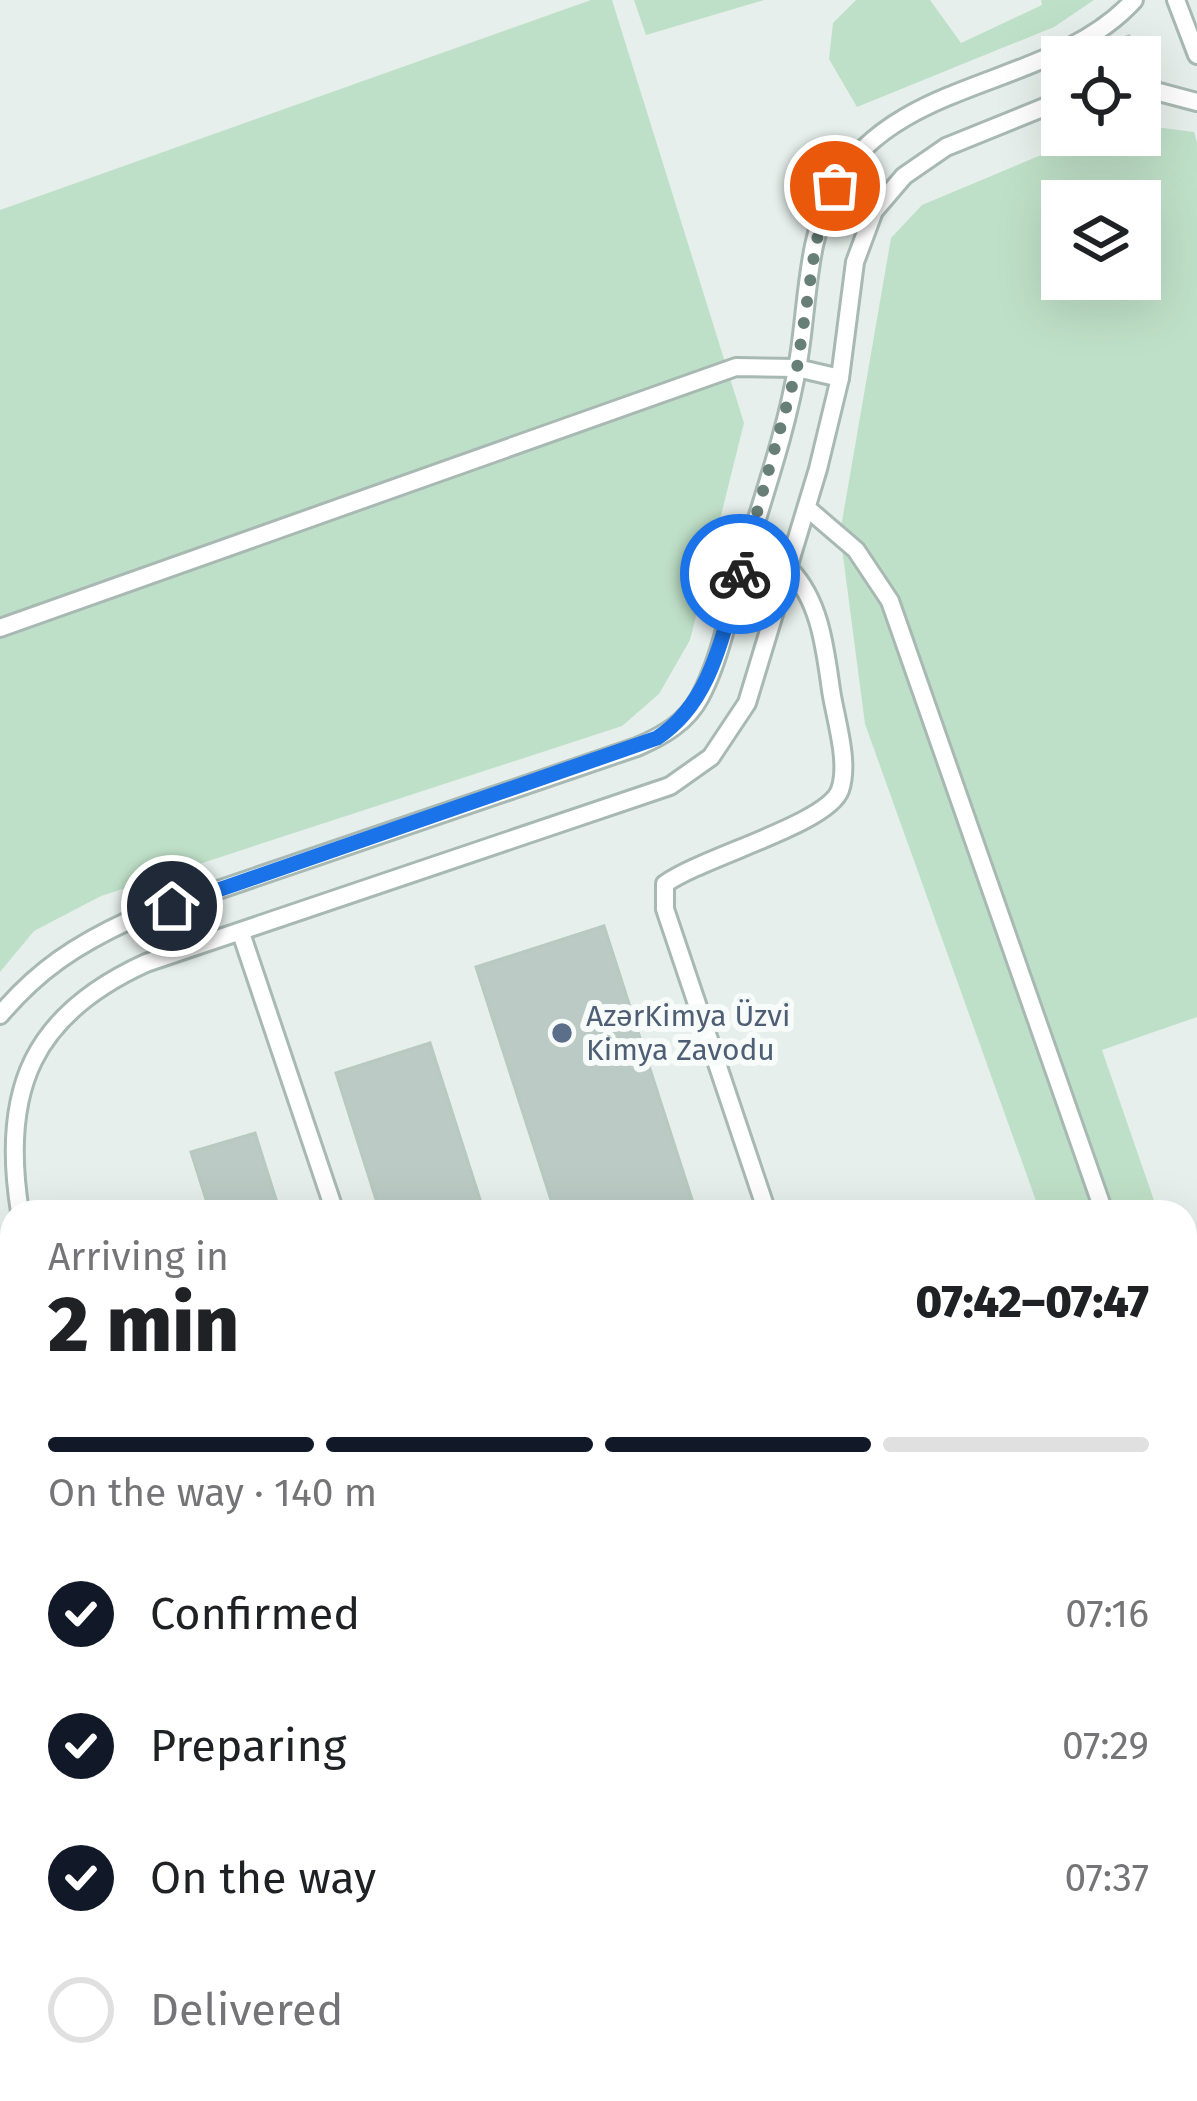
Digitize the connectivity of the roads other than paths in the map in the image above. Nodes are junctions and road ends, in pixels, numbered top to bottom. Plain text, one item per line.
1 (1134, 0) edge
2 (1176, 0) edge
3 (1197, 55) edge
4 (1161, 93) edge
5 (1197, 102) edge
6 (1041, 109) edge
7 (797, 368) junction
8 (840, 378) junction
9 (807, 508) junction
10 (790, 571) junction
11 (0, 628) edge
12 (241, 933) junction
13 (0, 1015) edge
14 (17, 1200) edge
15 (331, 1200) edge
16 (763, 1200) edge
17 (1100, 1200) edge

1 - 7 lane
2 - 3 lane
4 - 5 lane
6 - 8 lane
7 - 8 lane
7 - 11 lane
7 - 13 lane
8 - 9 lane
9 - 10 lane
9 - 17 lane
10 - 12 lane
10 - 16 lane
12 - 14 lane
12 - 15 lane

